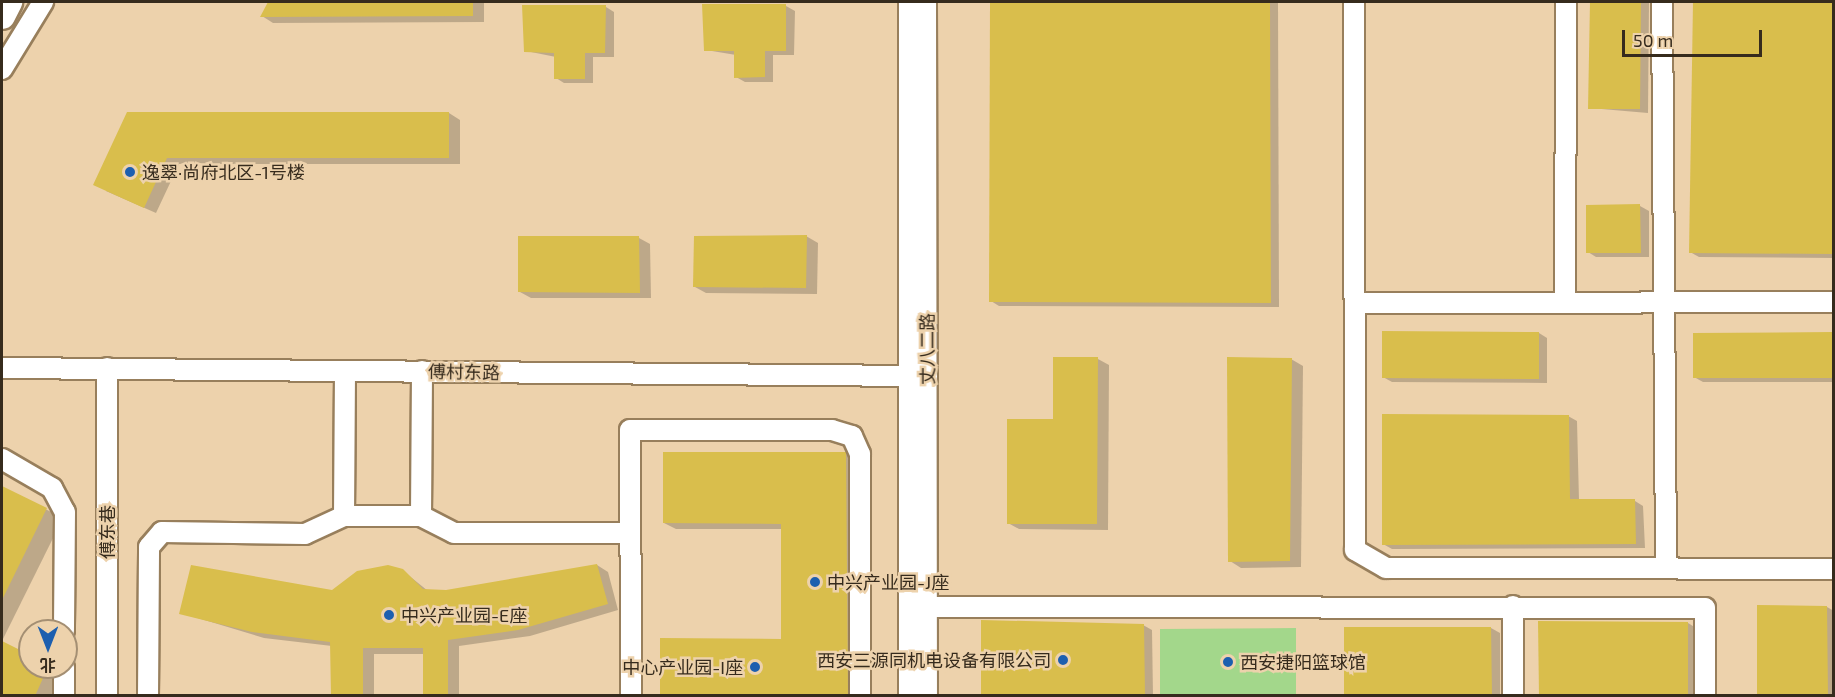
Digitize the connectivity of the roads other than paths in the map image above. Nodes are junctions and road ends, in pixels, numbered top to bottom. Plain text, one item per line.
1 (9, 2) edge
2 (43, 2) edge
3 (909, 2) edge
4 (926, 2) edge
5 (1354, 2) edge
6 (1566, 2) edge
7 (1662, 2) edge
8 (2, 16) edge
9 (2, 69) edge
10 (1833, 302) edge
11 (1355, 303) junction
12 (1565, 303) junction
13 (1663, 303) junction
14 (2, 368) edge
15 (107, 368) junction
16 (345, 371) junction
17 (422, 371) junction
18 (918, 376) junction
19 (2, 459) edge
20 (344, 516) junction
21 (421, 516) junction
22 (630, 533) junction
23 (1666, 567) junction
24 (1833, 569) edge
25 (1513, 606) junction
26 (918, 607) junction
27 (64, 619) edge
28 (64, 679) edge
29 (64, 696) edge
30 (107, 696) edge
31 (148, 696) edge
32 (631, 696) edge
33 (860, 696) edge
34 (909, 696) edge
35 (927, 696) edge
36 (1513, 696) edge
37 (1705, 696) edge

1 - 8 main road
2 - 9 street
3 - 18 street, 丈八二路
4 - 18 street, 丈八二路
5 - 11 street
6 - 12 street
7 - 13 street
10 - 13 street
11 - 12 street
11 - 23 street
12 - 13 street
13 - 23 street
14 - 15 street, 傅村东路
15 - 16 street, 傅村东路
15 - 30 street, 傅东巷
16 - 17 street, 傅村东路
16 - 20 street
17 - 18 street, 傅村东路
17 - 21 street
18 - 26 street, 丈八二路
19 - 27 street
20 - 21 street
20 - 31 street
21 - 22 street
22 - 32 street
22 - 33 street
23 - 24 street
25 - 26 street
25 - 36 street
25 - 37 street
26 - 34 street, 丈八二路
26 - 35 street, 丈八二路
28 - 29 street

